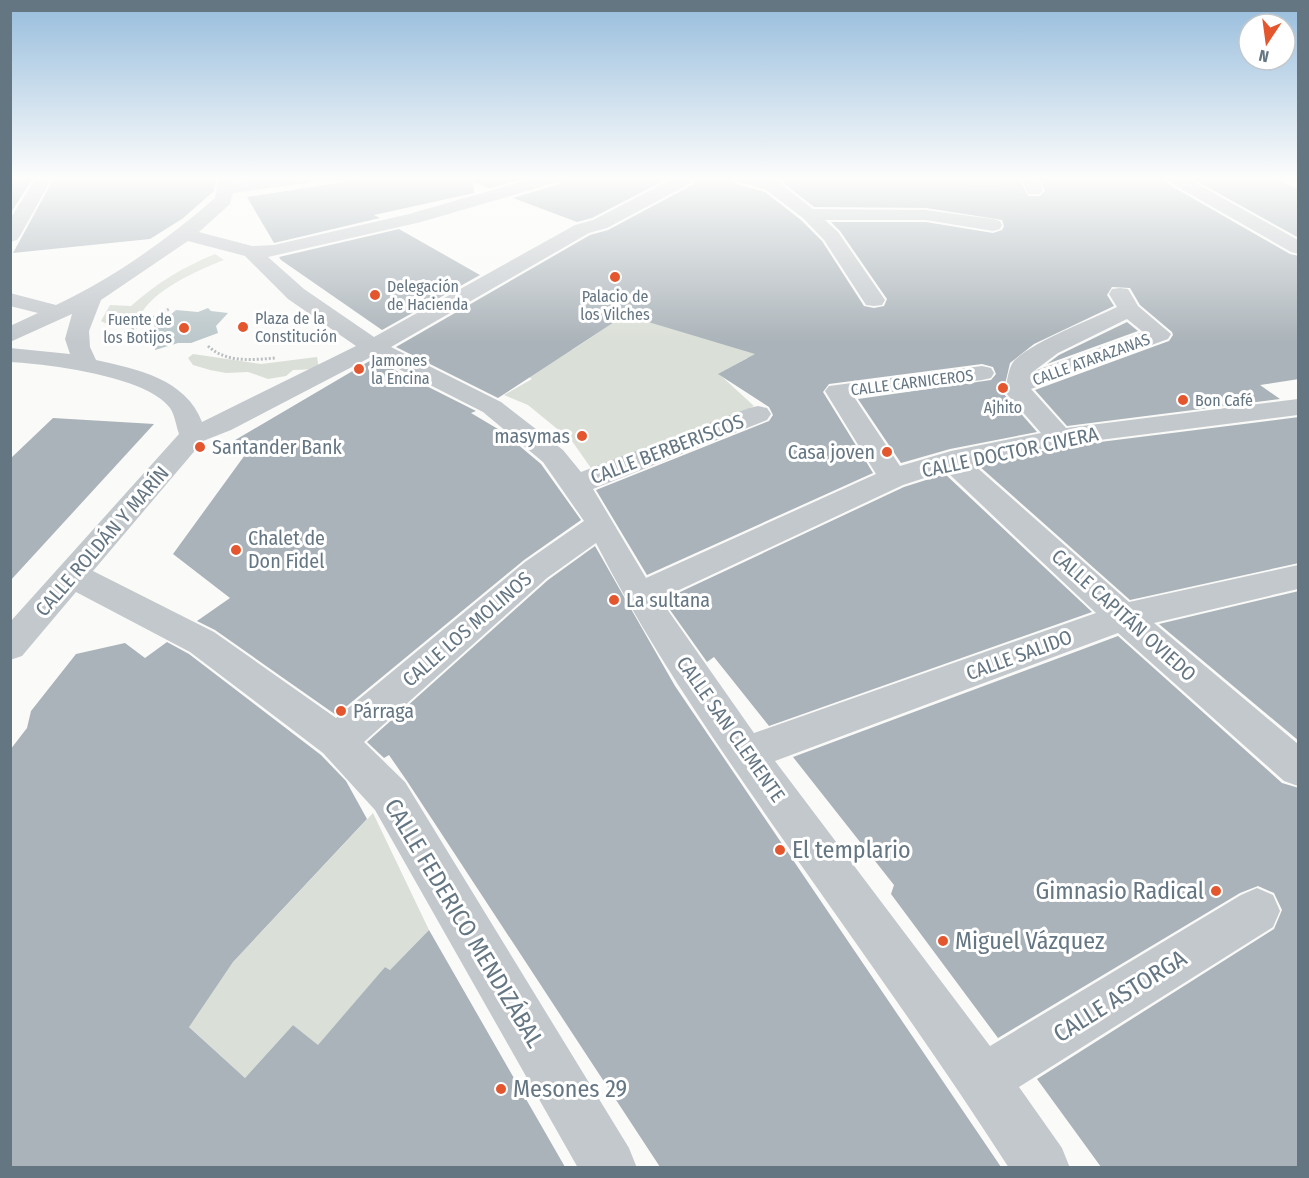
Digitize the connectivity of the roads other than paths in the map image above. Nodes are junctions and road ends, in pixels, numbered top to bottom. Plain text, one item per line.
1 (350, 233) edge
2 (574, 233) edge
3 (828, 233) edge
4 (1272, 233) edge
5 (185, 234) joint
6 (1299, 248) edge
7 (255, 256) dead end
8 (92, 296) junction
9 (10, 299) edge
10 (874, 300) dead end
11 (57, 314) junction
12 (10, 335) edge
13 (373, 347) junction
14 (10, 355) edge
15 (88, 366) junction
16 (982, 373) dead end
17 (1019, 385) junction
18 (1299, 407) edge
19 (758, 414) dead end
20 (193, 435) junction
21 (1060, 437) junction
22 (951, 460) junction
23 (893, 478) junction
24 (576, 485) junction
25 (601, 524) junction
26 (72, 575) junction
27 (1299, 578) edge
28 (639, 595) junction
29 (1124, 617) junction
30 (10, 646) edge
31 (337, 741) junction
32 (746, 754) junction
33 (1299, 768) edge
34 (1257, 911) dead end
35 (983, 1080) junction
36 (609, 1167) edge
37 (1042, 1167) edge

1 - 5 street
2 - 13 street
3 - 10 street
4 - 6 street
5 - 8 street
7 - 13 street, CALLE SAN CLEMENTE
8 - 11 street
8 - 15 street
9 - 11 street
11 - 12 street
13 - 20 street
13 - 24 street, CALLE SAN CLEMENTE
14 - 15 street
15 - 20 street
16 - 23 street, CALLE CARNICEROS
17 - 17 street, CALLE ATARAZANAS
17 - 21 street, CALLE ATARAZANAS
18 - 21 street, CALLE DOCTOR CIVERA
19 - 24 street, CALLE BERBERISCOS
20 - 26 street, CALLE ROLDÁN Y MARÍN
21 - 22 street, CALLE DOCTOR CIVERA
22 - 23 street, CALLE DOCTOR CIVERA
22 - 29 street, CALLE CAPITÁN OVIEDO
23 - 28 street, CALLE DOCTOR CIVERA
24 - 25 street, CALLE SAN CLEMENTE
25 - 28 street, CALLE SAN CLEMENTE
25 - 31 street, CALLE LOS MOLINOS
26 - 30 street, CALLE ROLDÁN Y MARÍN
26 - 31 street, CALLE FEDERICO MENDIZÁBAL
27 - 29 street, CALLE SALIDO
28 - 32 street, CALLE SAN CLEMENTE
29 - 32 street, CALLE SALIDO
29 - 33 street, CALLE CAPITÁN OVIEDO
31 - 36 street, CALLE FEDERICO MENDIZÁBAL
32 - 35 street, CALLE SAN CLEMENTE
34 - 35 street, CALLE ASTORGA
35 - 37 street, CALLE SAN CLEMENTE

